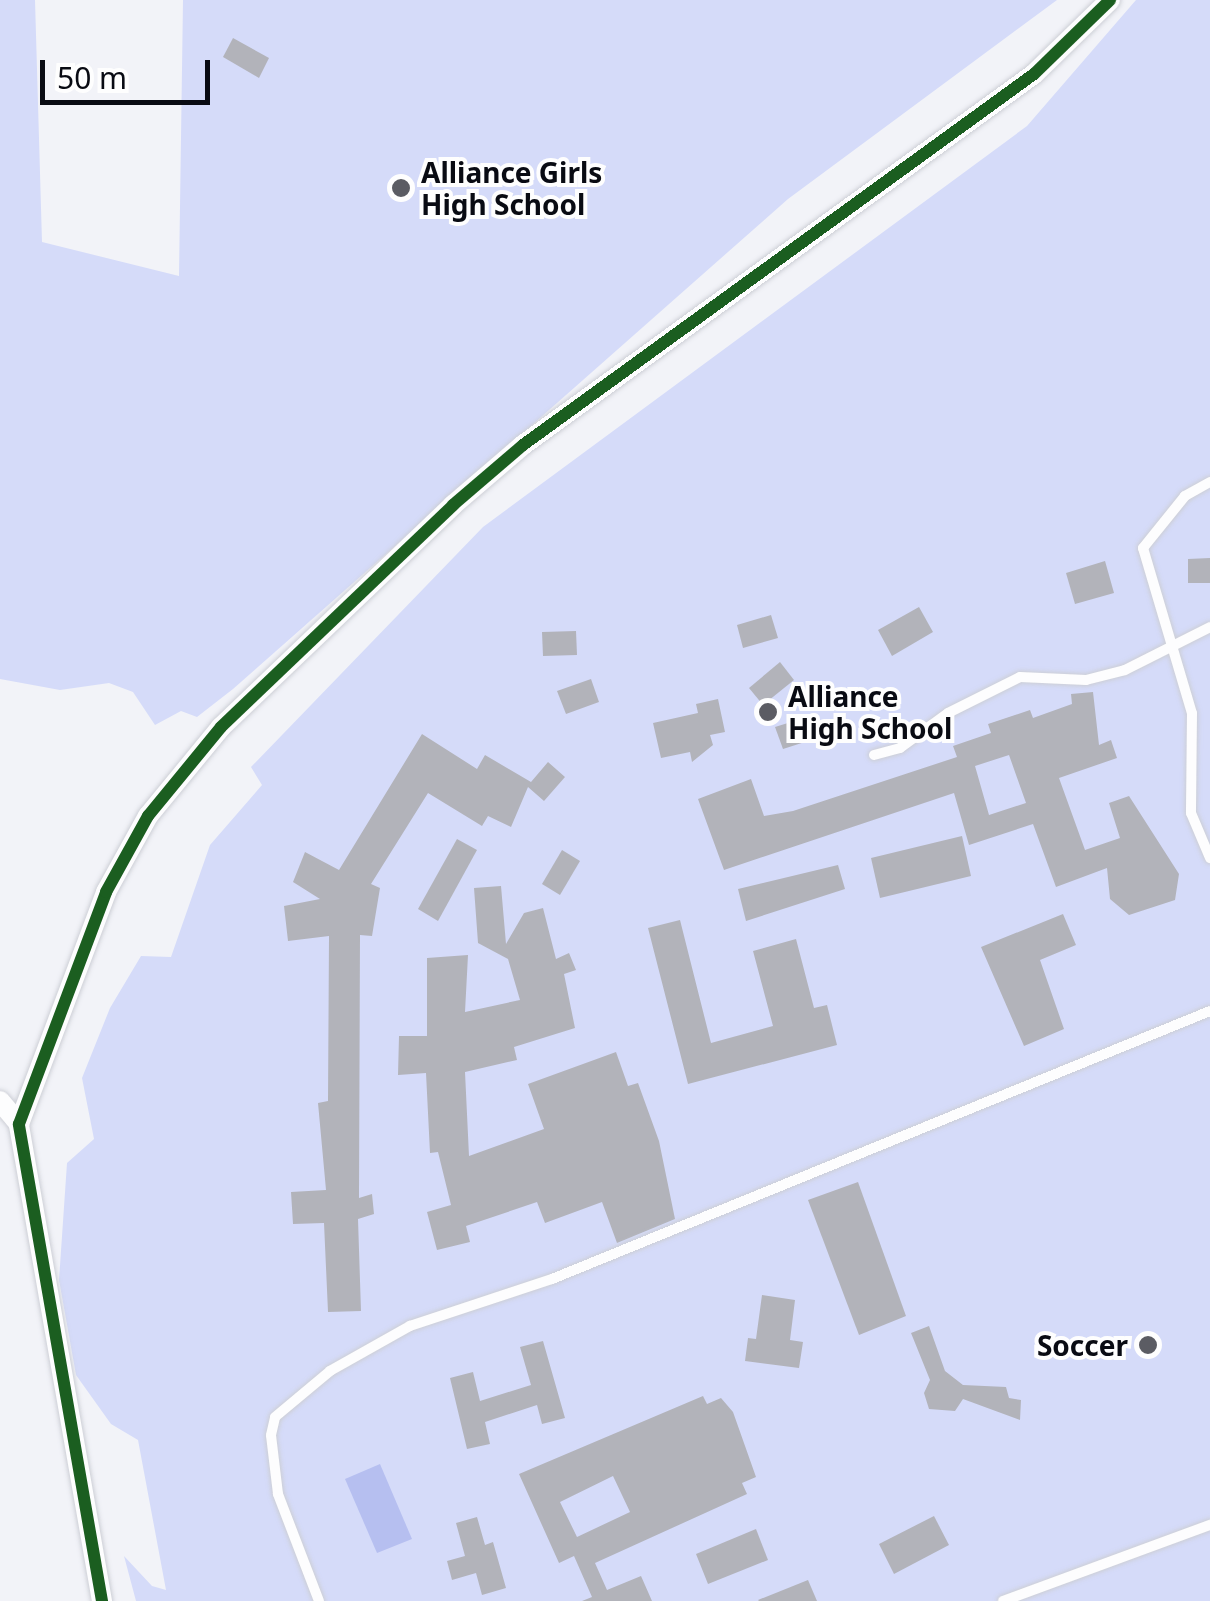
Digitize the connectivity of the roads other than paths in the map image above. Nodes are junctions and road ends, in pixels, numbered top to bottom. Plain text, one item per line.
1 (1110, 0) edge
2 (1210, 482) edge
3 (1210, 628) edge
4 (1170, 650) junction
5 (874, 755) dead end
6 (1210, 858) edge
7 (1210, 1011) edge
8 (0, 1100) edge
9 (19, 1124) junction
10 (1210, 1524) edge
11 (102, 1601) edge
12 (319, 1601) edge
13 (1003, 1601) edge

1 - 9 street
2 - 4 lane
3 - 4 lane
4 - 5 lane
4 - 6 lane
7 - 12 lane
8 - 9 street
9 - 11 street
10 - 13 lane

